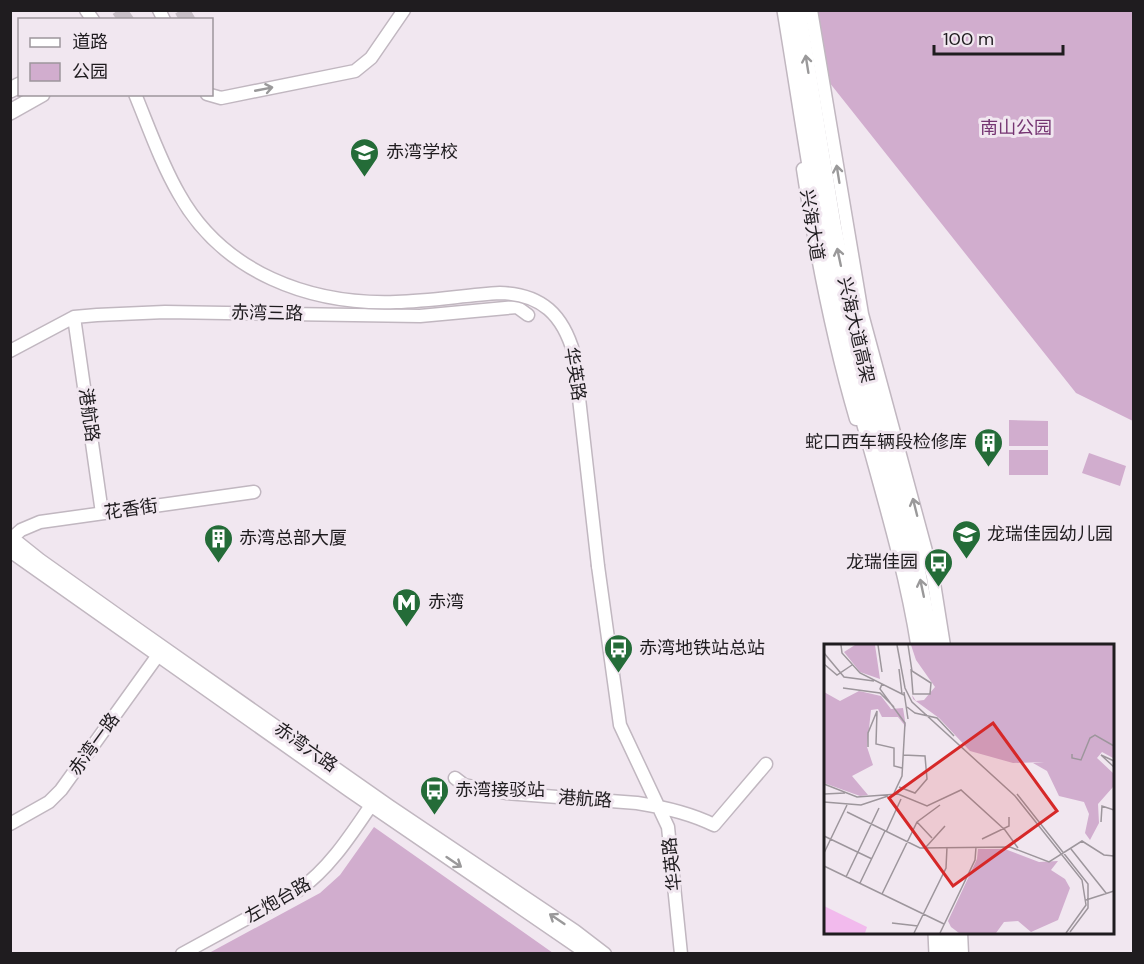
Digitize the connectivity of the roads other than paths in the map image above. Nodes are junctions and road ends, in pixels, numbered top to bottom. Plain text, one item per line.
1 (404, 10) edge
2 (780, 10) edge
3 (785, 10) edge
4 (798, 10) edge
5 (811, 10) edge
6 (38, 96) edge
7 (136, 96) edge
8 (210, 96) edge
9 (10, 112) edge
10 (528, 315) dead end
11 (74, 317) junction
12 (10, 351) edge
13 (254, 492) dead end
14 (102, 513) junction
15 (11, 537) edge
16 (10, 551) edge
17 (913, 644) edge
18 (918, 644) edge
19 (932, 644) edge
20 (944, 644) edge
21 (161, 652) junction
22 (766, 764) dead end
23 (455, 778) dead end
24 (374, 801) junction
25 (658, 807) junction
26 (10, 824) edge
27 (930, 934) edge
28 (936, 934) edge
29 (950, 934) edge
30 (961, 934) edge
31 (182, 954) edge
32 (588, 954) edge
33 (605, 954) edge
34 (681, 954) edge
35 (931, 954) edge
36 (937, 954) edge
37 (951, 954) edge
38 (962, 954) edge

8 -> 1 street
2 - 17 street, 兴海大道
3 - 18 main road, 兴海大道高架
19 -> 4 main road, 兴海大道高架
20 -> 5 street, 兴海大道
6 - 9 main road
7 - 25 street, 华英路, bridge
10 - 11 street, 赤湾三路
11 - 12 street, 赤湾三路
11 - 14 street, 港航路
13 - 14 street, 花香街
14 - 15 street, 花香街
15 - 21 street, 赤湾六路
16 - 21 street, 赤湾六路
21 - 24 street, 赤湾六路
21 - 26 street, 赤湾一路
22 - 25 street, 港航路
23 - 25 street, 港航路
24 - 31 street, 左炮台路
24 -> 32 street, 赤湾六路
33 -> 24 street, 赤湾六路
25 - 34 street, 华英路
27 - 35 street
28 - 36 main road
29 - 37 main road
30 - 38 street

